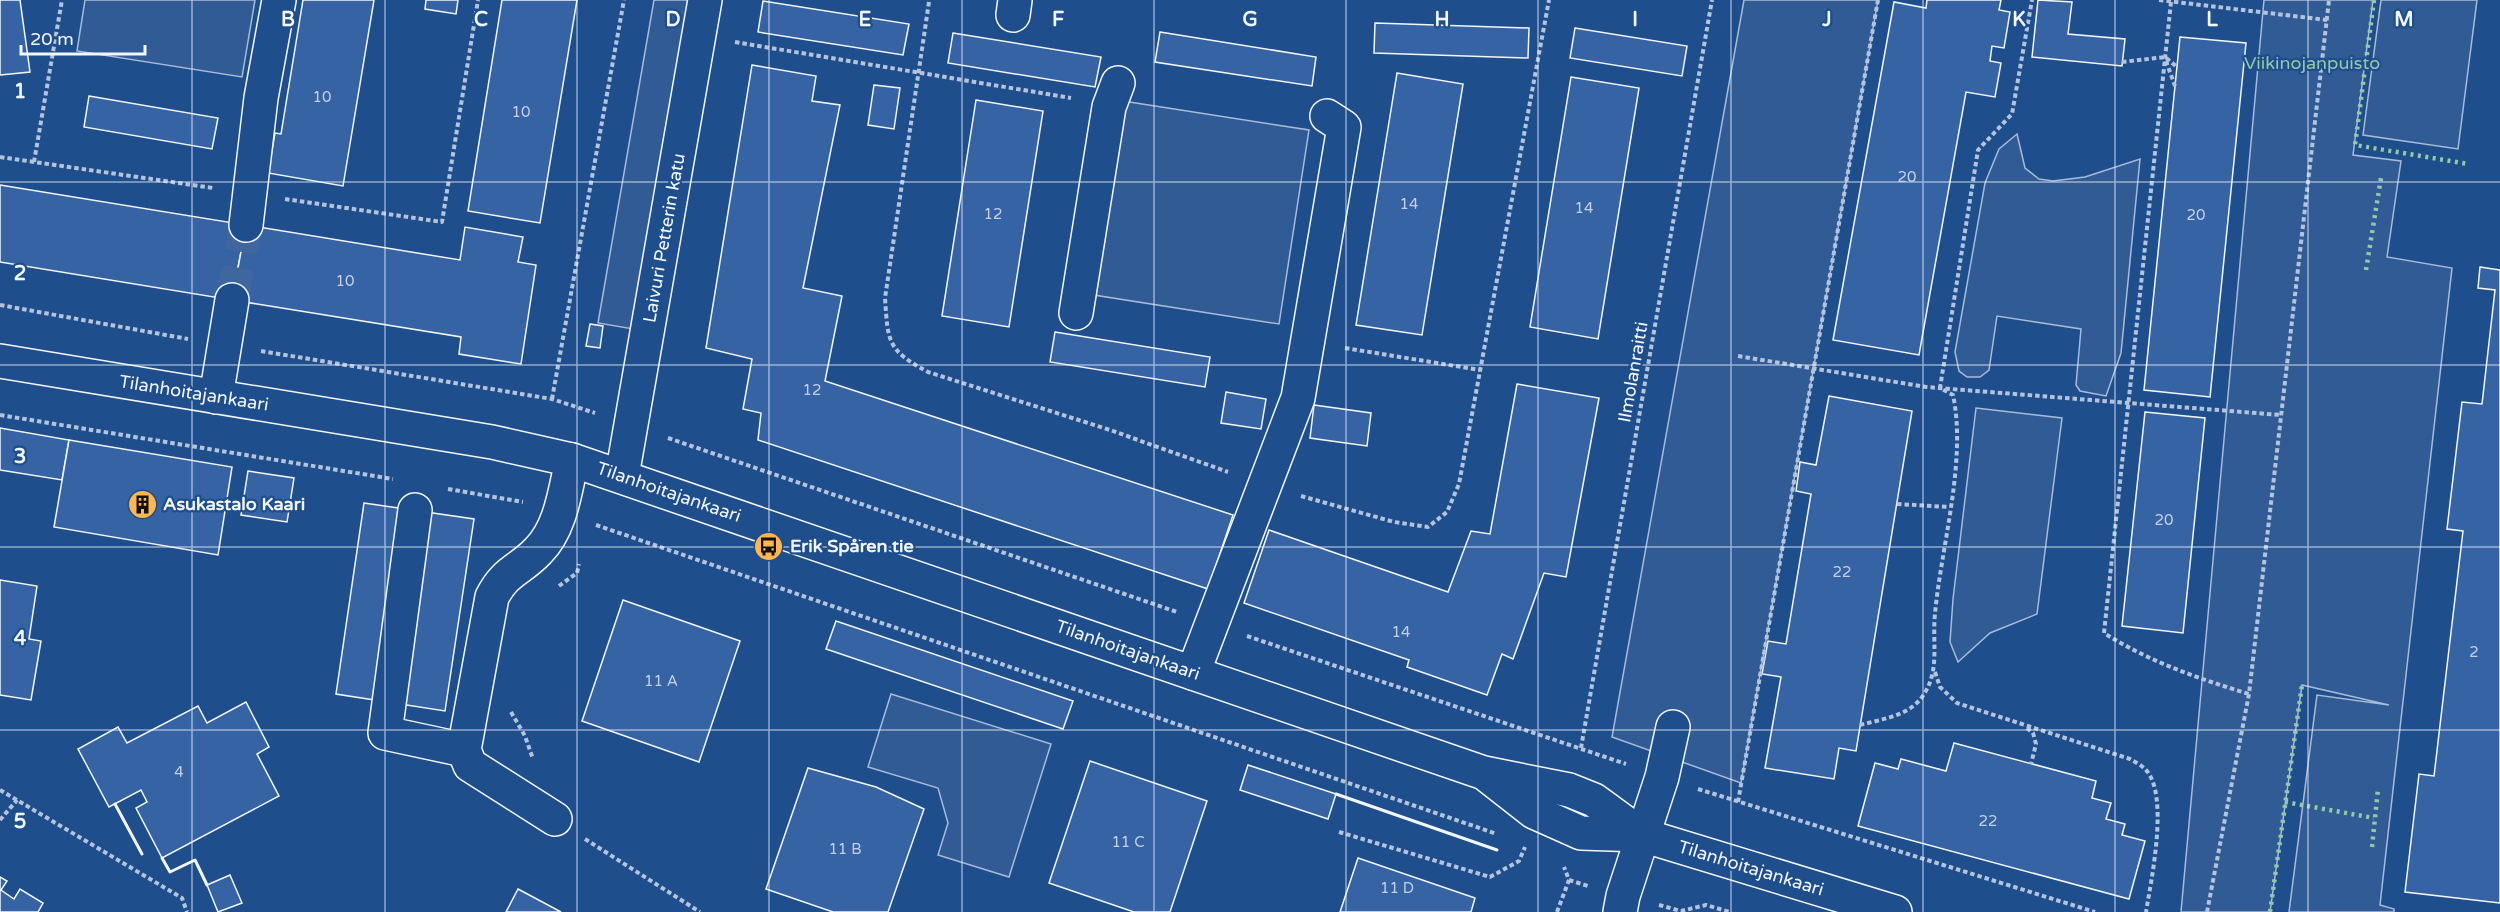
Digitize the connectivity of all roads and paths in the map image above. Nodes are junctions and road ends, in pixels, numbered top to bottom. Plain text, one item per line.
1 (62, 0) edge
2 (279, 0) edge
3 (478, 0) edge
4 (624, 0) edge
5 (705, 0) edge
6 (1549, 0) edge
7 (1712, 0) edge
8 (1878, 0) edge
9 (2032, 0) edge
10 (2159, 0) edge
11 (2329, 0) edge
12 (929, 2) dead end
13 (2171, 2) junction
14 (2327, 20) junction
15 (699, 36) junction
16 (2165, 57) junction
17 (2122, 62) dead end
18 (2177, 67) dead end
19 (919, 73) junction
20 (2175, 86) dead end
21 (1115, 94) joint
22 (1327, 116) dead end
23 (0, 157) edge
24 (34, 162) junction
25 (248, 209) junction
26 (232, 300) tunnel mouth
27 (0, 305) edge
28 (1076, 313) dead end
29 (1307, 342) junction
30 (225, 345) junction
31 (1738, 356) dead end
32 (0, 361) edge
33 (1813, 369) junction
34 (1480, 370) junction
35 (1940, 388) junction
36 (216, 397) junction
37 (552, 399) junction
38 (2128, 402) junction
39 (591, 412) dead end
40 (0, 415) edge
41 (2281, 415) junction
42 (679, 441) dead end
43 (572, 460) junction
44 (622, 476) junction
45 (1266, 486) junction
46 (438, 487) dead end
47 (409, 495) joint
48 (1897, 504) dead end
49 (1949, 507) junction
50 (560, 513) junction
51 (582, 553) dead end
52 (556, 587) dead end
53 (1212, 624) junction
54 (1935, 671) junction
55 (1193, 673) junction
56 (2249, 694) junction
57 (508, 708) dead end
58 (1860, 725) dead end
59 (2024, 726) junction
60 (1673, 728) dead end
61 (464, 750) junction
62 (2031, 764) dead end
63 (0, 790) edge
64 (17, 800) junction
65 (555, 819) junction
66 (0, 820) edge
67 (1339, 832) dead end
68 (1642, 835) junction
69 (1504, 836) dead end
70 (1515, 840) dead end
71 (1526, 844) junction
72 (1537, 848) dead end
73 (1562, 862) dead end
74 (187, 912) edge
75 (700, 912) edge
76 (1557, 912) edge
77 (1620, 912) edge
78 (1681, 912) edge
79 (1730, 912) edge
80 (1895, 912) edge
81 (2096, 912) edge
82 (2146, 912) edge
83 (2207, 912) edge

1 - 24 path
2 - 25 street
3 - 25 path
4 - 37 path
5 - 15 street, Laivuri Petterin katu
6 - 34 path
7 - 53 path, Ilmolanraitti
8 - 33 path
9 - 35 path
10 - 13 path
11 - 14 path
12 - 19 path
13 - 14 path
13 - 16 path
14 - 41 path
15 - 19 path
15 - 44 street, Laivuri Petterin katu
16 - 17 path, bridge
16 - 18 path, bridge
16 - 20 path
16 - 38 path
19 - 21 path
19 - 45 path
21 - 28 street
22 - 29 street
23 - 24 path
24 - 25 path
26 - 30 street
27 - 30 path
29 - 34 path
29 - 45 street
30 - 36 street
30 - 37 path
31 - 33 path
32 - 36 street, Tilanhoitajankaari
33 - 35 path
33 - 81 path
34 - 45 path
35 - 38 path
35 - 49 path
36 - 43 street, Tilanhoitajankaari
37 - 39 path
38 - 41 path
38 - 56 path
40 - 47 path
41 - 56 path
42 - 53 path
43 - 44 street, Tilanhoitajankaari
43 - 50 street
44 - 55 street, Tilanhoitajankaari
45 - 53 street
46 - 50 path
47 - 61 street
48 - 49 path
49 - 54 path
50 - 61 street
50 - 69 path
51 - 52 path
53 - 55 street
54 - 58 path
54 - 59 path
55 - 68 street, Tilanhoitajankaari
56 - 83 path
57 - 65 path
59 - 62 path
59 - 82 path
60 - 68 street
61 - 65 street
63 - 64 path
64 - 66 path
64 - 74 path
65 - 75 path
67 - 71 path
68 - 77 street
68 - 80 street, Tilanhoitajankaari
70 - 71 path
71 - 72 path
73 - 76 path
78 - 79 path

